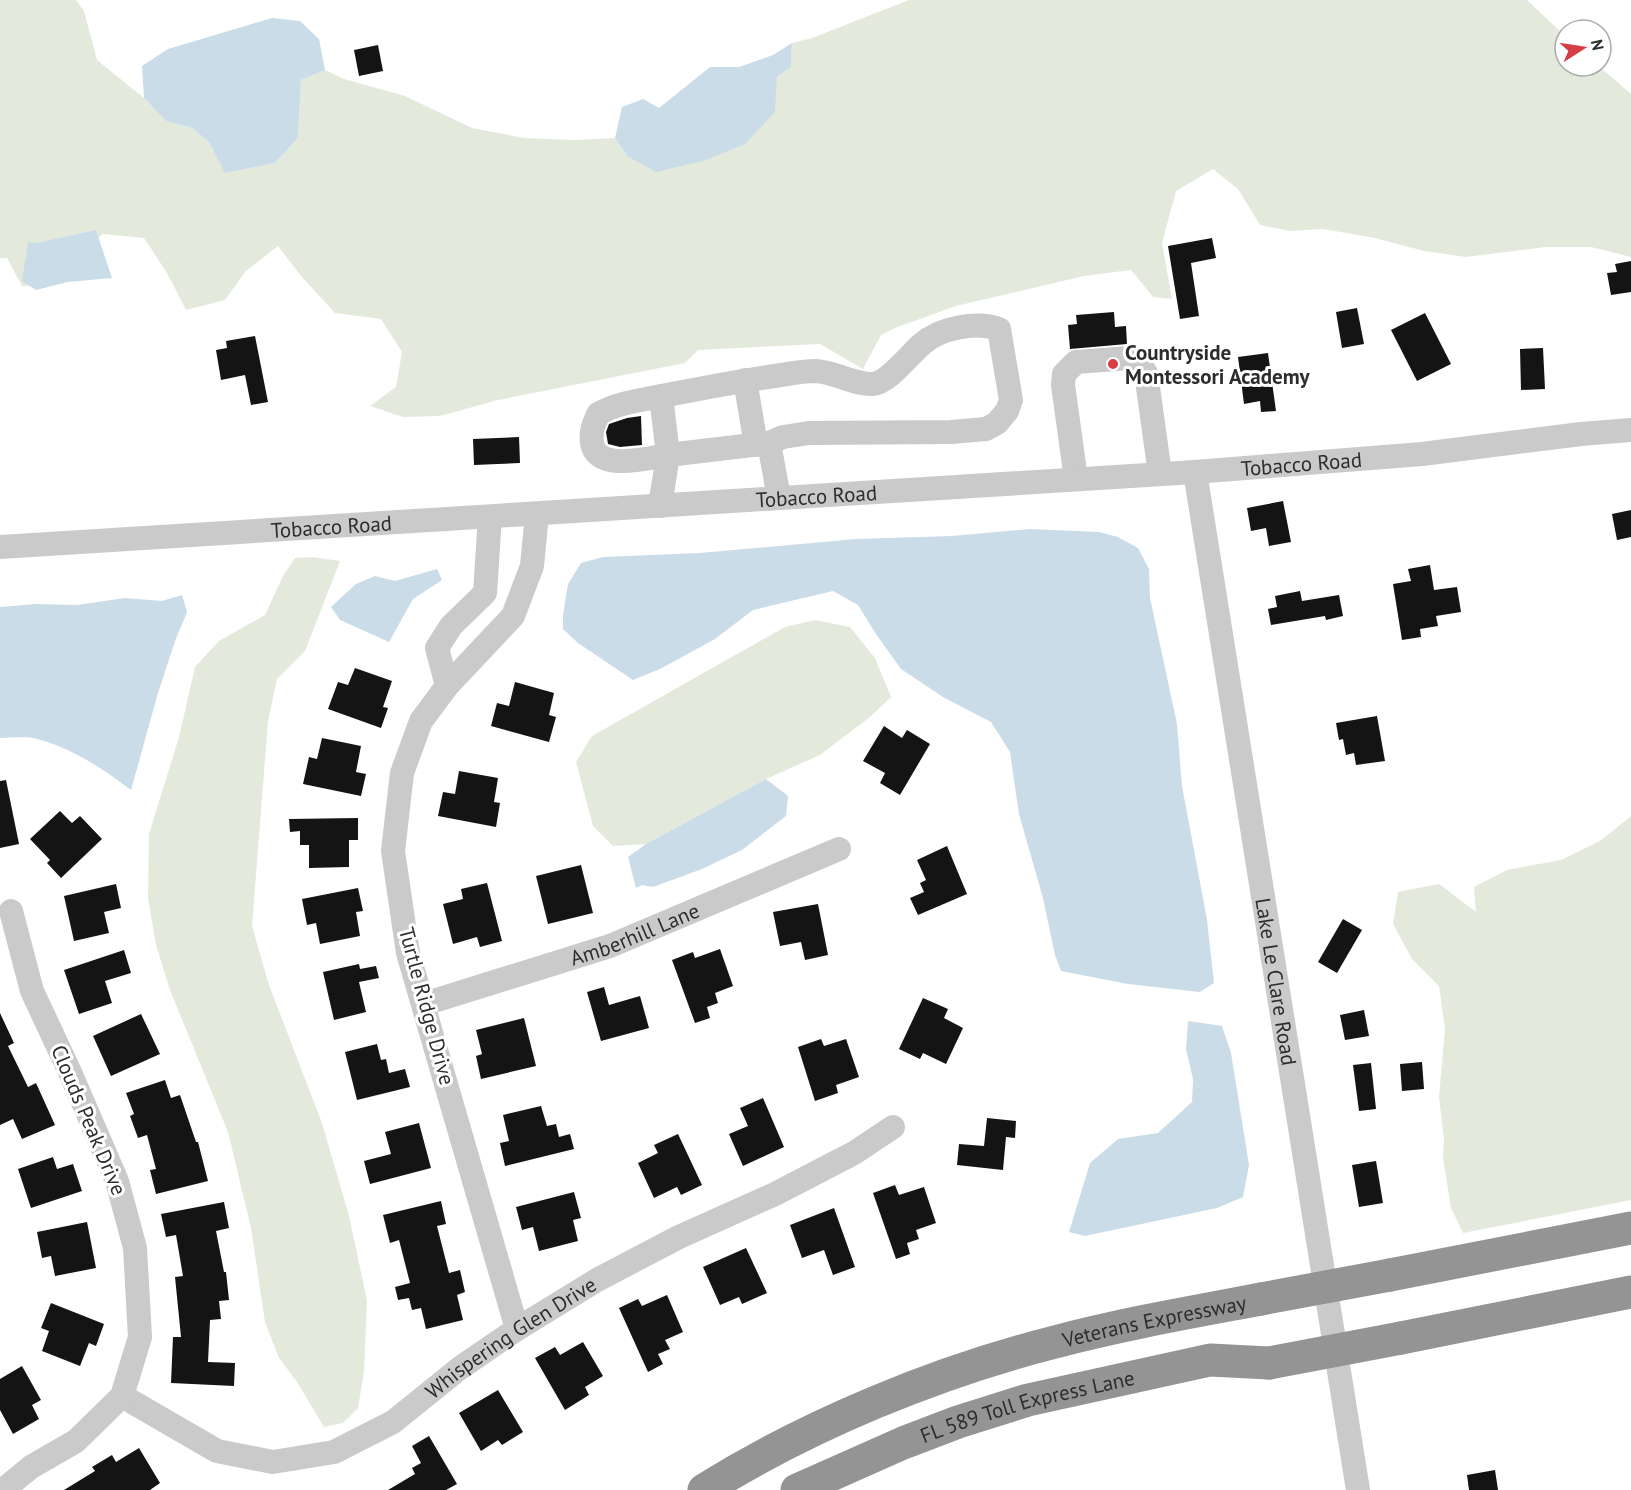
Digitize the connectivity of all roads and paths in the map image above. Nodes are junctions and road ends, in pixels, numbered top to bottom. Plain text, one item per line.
1 (745, 380) junction
2 (661, 396) junction
3 (1631, 430) edge
4 (762, 444) junction
5 (668, 455) junction
6 (1196, 472) junction
7 (1160, 474) junction
8 (1076, 479) junction
9 (779, 498) junction
10 (660, 506) junction
11 (537, 514) junction
12 (490, 517) junction
13 (0, 547) edge
14 (471, 606) junction
15 (495, 636) junction
16 (447, 686) junction
17 (839, 849) dead end
18 (11, 911) dead end
19 (424, 1004) junction
20 (893, 1127) dead end
21 (1631, 1228) edge
22 (1631, 1293) edge
23 (517, 1329) junction
24 (1269, 1363) junction
25 (122, 1396) junction
26 (3, 1490) edge
27 (704, 1490) edge
28 (797, 1490) edge
29 (840, 1490) edge
30 (1358, 1490) edge

1 - 2 street
1 - 4 street
1 - 4 street
2 - 5 street
2 - 5 street
3 - 6 street, Tobacco Road
4 - 5 street
4 - 9 street
5 - 10 street
6 - 7 street, Tobacco Road
6 - 30 street, Lake Le Clare Road
7 - 8 street, Tobacco Road
7 - 8 street
8 - 9 street, Tobacco Road
9 - 10 street, Tobacco Road
10 - 11 street, Tobacco Road
11 - 12 street, Tobacco Road
11 - 15 street, Turtle Ridge Drive
12 - 13 street, Tobacco Road
12 - 14 street
14 - 15 street
14 - 16 street
15 - 16 street, Turtle Ridge Drive
16 - 19 street, Turtle Ridge Drive
17 - 19 street, Amberhill Lane
18 - 25 street, Clouds Peak Drive
19 - 23 street, Turtle Ridge Drive
20 - 23 street, Whispering Glen Drive
21 - 27 highway, Veterans Expressway, bridge
22 - 24 highway, bridge
23 - 25 street, Whispering Glen Drive
24 - 28 highway, FL 589 Toll Express Lane
24 - 29 highway
25 - 26 street, Clouds Peak Drive

